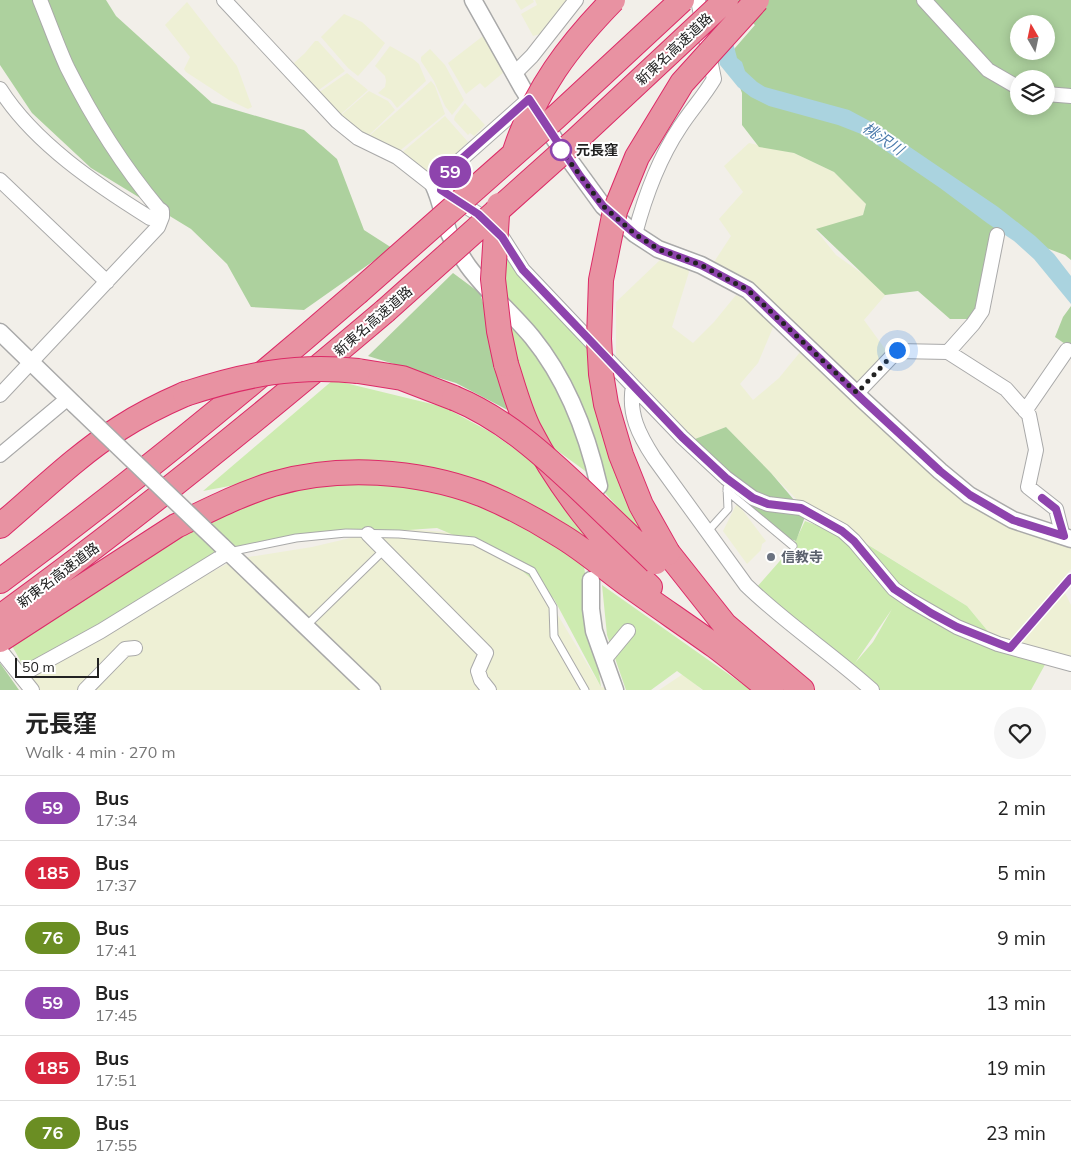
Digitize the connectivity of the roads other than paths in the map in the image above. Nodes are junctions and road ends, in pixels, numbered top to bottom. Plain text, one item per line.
1 (40, 0) edge
2 (224, 0) edge
3 (473, 0) edge
4 (576, 0) edge
5 (613, 0) edge
6 (682, 0) edge
7 (698, 0) edge
8 (726, 0) edge
9 (757, 0) edge
10 (924, 0) edge
11 (514, 74) junction
12 (1010, 83) edge
13 (0, 89) edge
14 (1055, 95) edge
15 (1071, 96) edge
16 (529, 99) junction
17 (0, 180) edge
18 (438, 188) junction
19 (162, 216) junction
20 (635, 234) junction
21 (997, 236) dead end
22 (107, 282) junction
23 (0, 332) edge
24 (1067, 350) dead end
25 (948, 352) junction
26 (32, 362) junction
27 (633, 386) junction
28 (857, 393) junction
29 (0, 395) edge
30 (71, 402) junction
31 (1025, 411) junction
32 (0, 455) edge
33 (727, 485) junction
34 (599, 486) dead end
35 (0, 526) edge
36 (708, 531) junction
37 (368, 534) junction
38 (1067, 538) edge
39 (793, 546) dead end
40 (226, 549) junction
41 (384, 550) junction
42 (662, 558) junction
43 (1071, 578) edge
44 (591, 580) dead end
45 (0, 581) edge
46 (0, 617) edge
47 (306, 626) junction
48 (628, 631) dead end
49 (0, 640) edge
50 (714, 646) junction
51 (135, 648) dead end
52 (1010, 648) junction
53 (0, 650) edge
54 (604, 660) junction
55 (1071, 664) edge
56 (18, 672) junction
57 (32, 690) edge
58 (85, 690) edge
59 (372, 690) edge
60 (487, 690) edge
61 (585, 690) edge
62 (615, 690) edge
63 (771, 690) edge
64 (802, 690) edge
65 (872, 690) edge

1 - 19 street
2 - 18 street
3 - 11 street
4 - 11 street
5 - 50 highway, bridge
6 - 45 highway, bridge
7 - 20 street
8 - 46 highway, 新東名高速道路, bridge
9 - 42 highway, bridge
10 - 12 street
11 - 16 street
13 - 19 street
14 - 15 street
16 - 18 street
16 - 20 street
17 - 22 street
18 - 27 street
18 - 34 street
19 - 22 street
20 - 28 street
21 - 25 street
22 - 26 street
23 - 26 street
24 - 31 street
25 - 28 street
25 - 31 street
26 - 29 street
26 - 30 street
27 - 33 street
27 - 36 street
28 - 38 street
30 - 32 street
30 - 40 street, bridge
31 - 38 street
33 - 36 lane
33 - 39 lane
33 - 52 street
35 - 42 highway, bridge
36 - 65 street
37 - 40 lane
37 - 41 street
37 - 61 lane
40 - 47 street
40 - 56 street
41 - 47 lane
41 - 60 street
42 - 64 highway
43 - 52 lane
44 - 54 street
47 - 59 street
48 - 54 street
49 - 50 highway
50 - 63 highway
51 - 58 street
52 - 55 street
53 - 56 street
54 - 62 street
56 - 57 street

